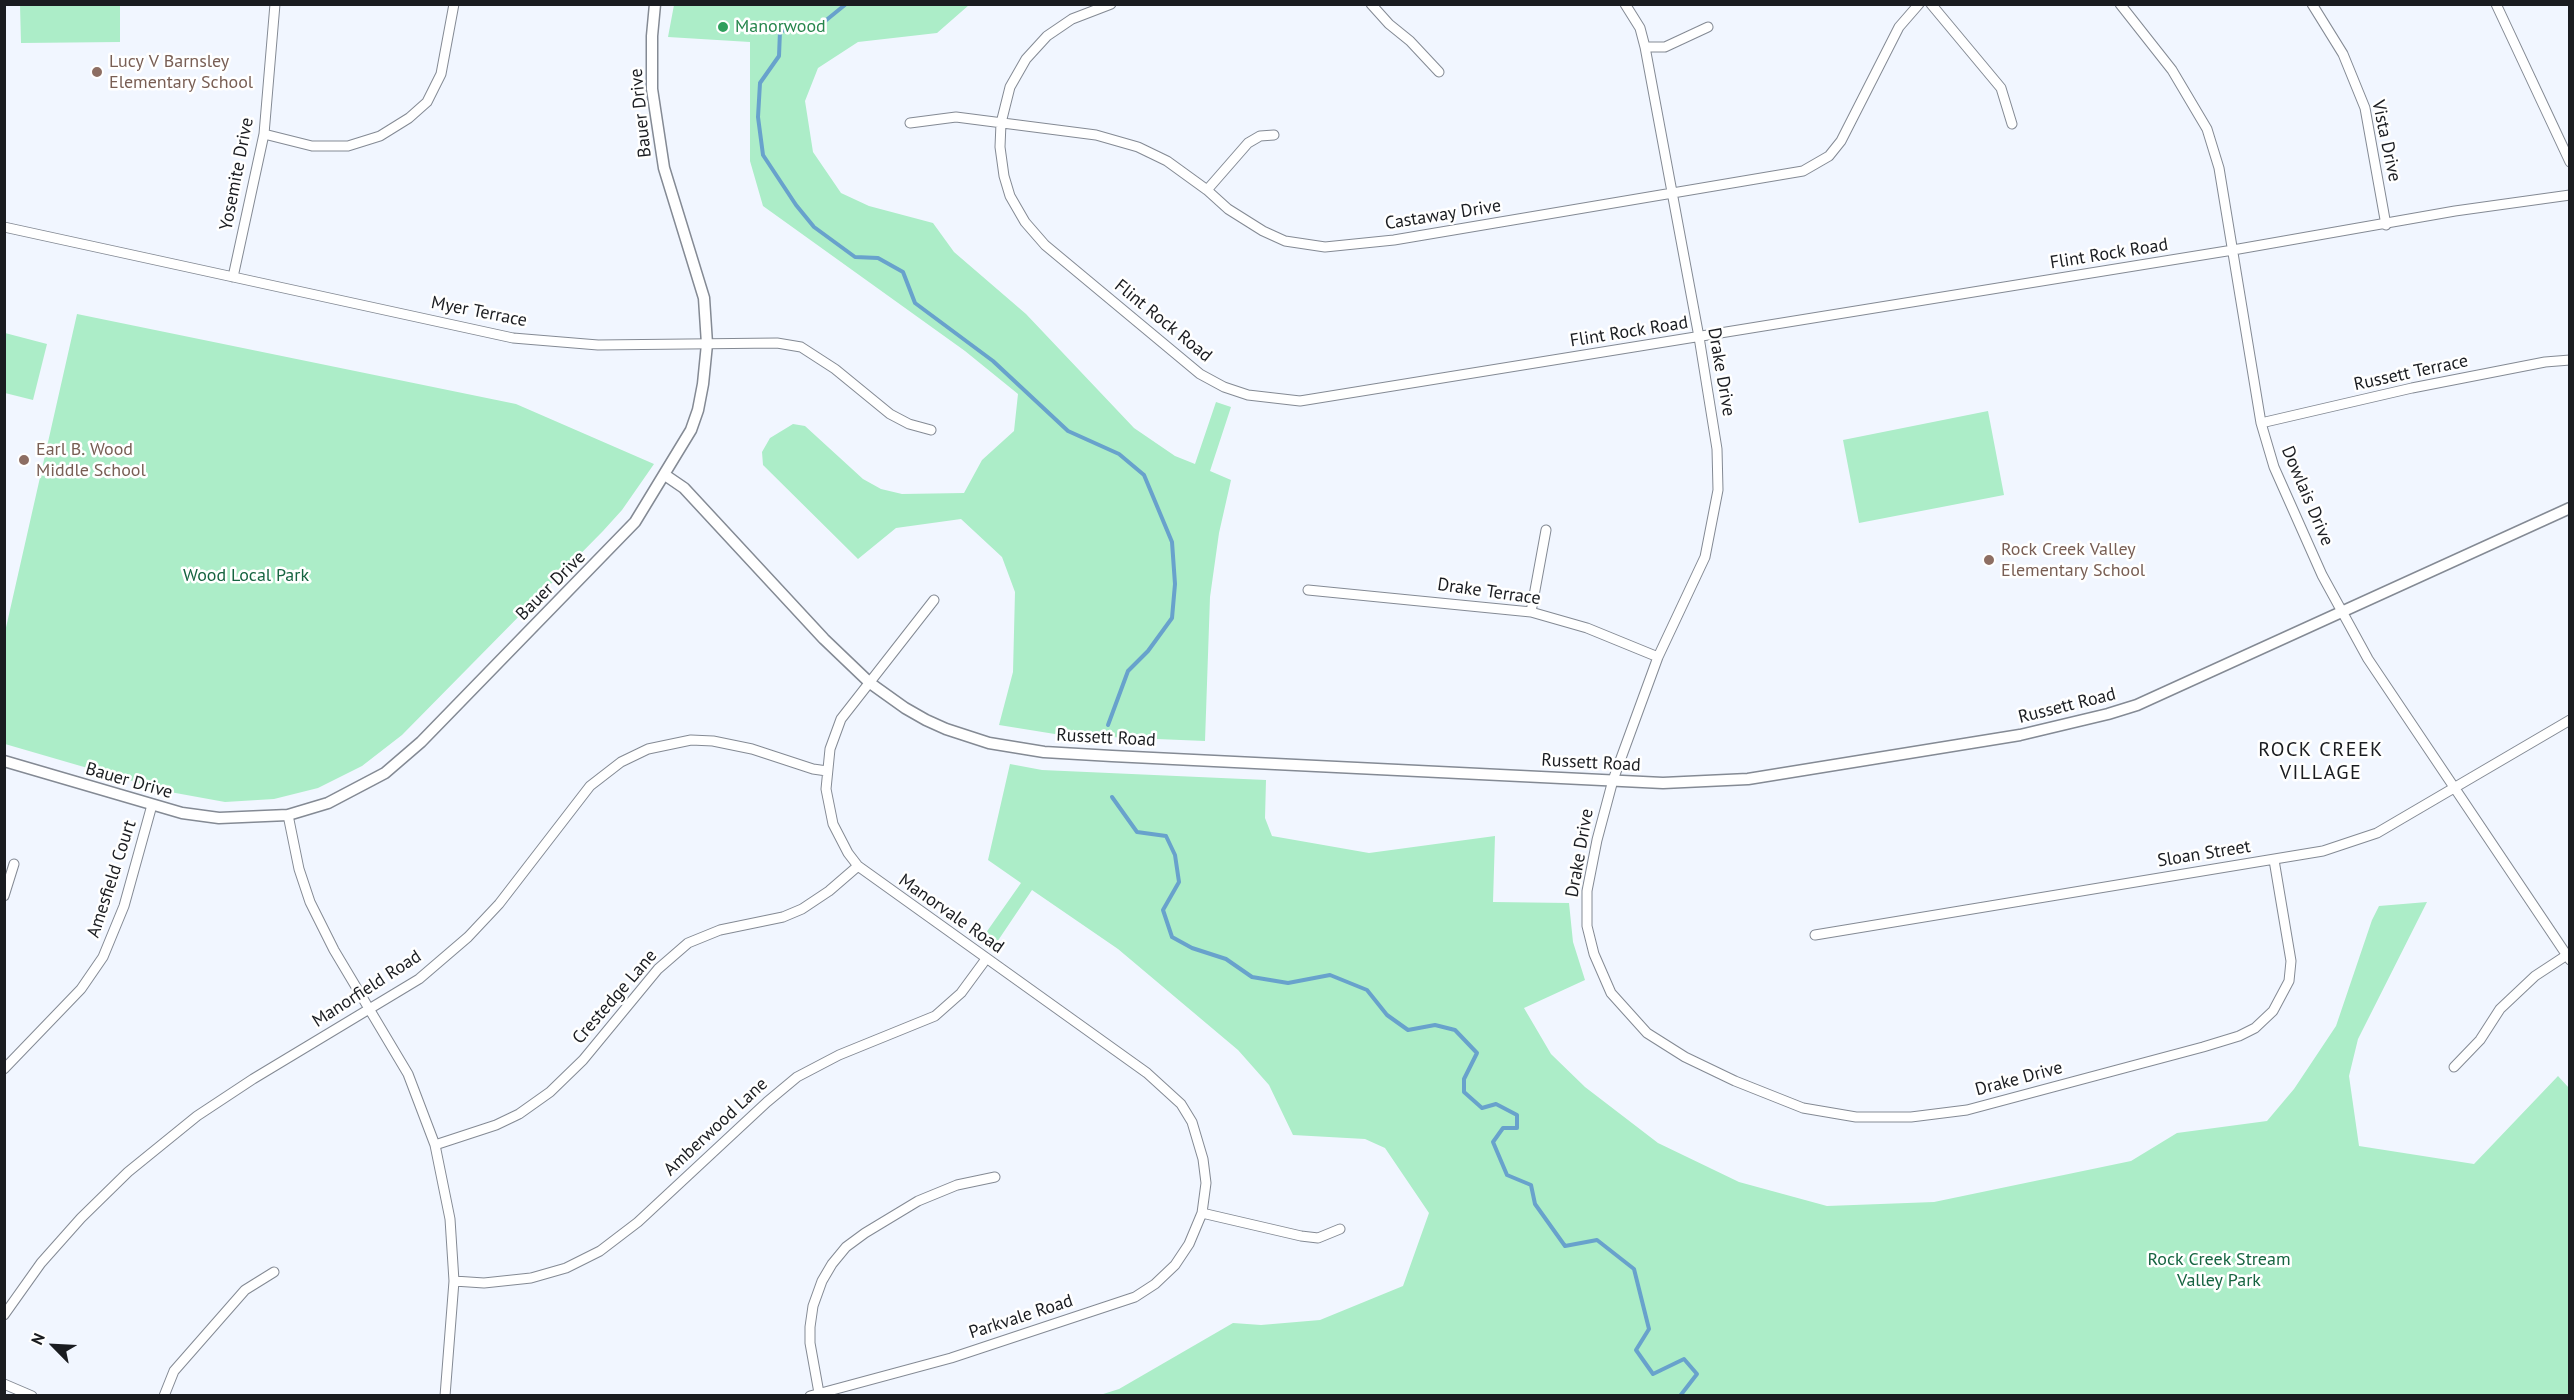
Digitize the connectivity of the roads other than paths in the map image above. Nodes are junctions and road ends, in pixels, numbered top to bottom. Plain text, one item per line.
1 (274, 4) edge
2 (454, 4) edge
3 (656, 4) edge
4 (1111, 4) edge
5 (1371, 4) edge
6 (1625, 4) edge
7 (1919, 4) edge
8 (1931, 4) edge
9 (2120, 4) edge
10 (2312, 4) edge
11 (2496, 4) edge
12 (1708, 27) dead end
13 (1644, 47) junction
14 (1439, 72) dead end
15 (910, 123) dead end
16 (1001, 123) junction
17 (2012, 124) dead end
18 (264, 134) junction
19 (1274, 135) dead end
20 (2570, 162) edge
21 (1207, 190) junction
22 (1672, 195) junction
23 (2570, 195) edge
24 (2386, 225) junction
25 (4, 227) edge
26 (2233, 250) junction
27 (233, 277) junction
28 (1699, 337) junction
29 (707, 344) junction
30 (2570, 360) edge
31 (2261, 423) junction
32 (931, 430) dead end
33 (665, 475) junction
34 (2570, 508) edge
35 (1546, 530) dead end
36 (1308, 590) dead end
37 (934, 600) dead end
38 (1531, 612) junction
39 (2341, 612) junction
40 (1658, 657) junction
41 (870, 683) junction
42 (2570, 720) edge
43 (4, 761) edge
44 (827, 771) junction
45 (1613, 780) junction
46 (2454, 789) junction
47 (152, 805) junction
48 (288, 814) junction
49 (2274, 860) junction
50 (14, 864) dead end
51 (858, 866) junction
52 (4, 896) edge
53 (1815, 935) dead end
54 (2568, 956) edge
55 (986, 959) junction
56 (370, 1009) junction
57 (2454, 1067) dead end
58 (4, 1069) edge
59 (435, 1145) junction
60 (994, 1177) dead end
61 (1202, 1213) junction
62 (1340, 1229) dead end
63 (274, 1272) dead end
64 (454, 1281) junction
65 (4, 1315) edge
66 (4, 1384) edge
67 (815, 1394) edge
68 (32, 1395) edge
69 (164, 1395) edge
70 (445, 1395) edge

1 - 18 street, Yosemite Drive
2 - 18 street
3 - 29 street, Bauer Drive
4 - 16 street, Flint Rock Road
5 - 14 street
6 - 13 street, Drake Drive
7 - 22 street, Castaway Drive
8 - 17 street
9 - 26 street, Dowlais Drive
10 - 24 street, Vista Drive
11 - 20 street
12 - 13 street
13 - 22 street, Drake Drive
15 - 16 street, Castaway Drive
16 - 21 street, Castaway Drive
16 - 28 street, Flint Rock Road
18 - 27 street, Yosemite Drive
19 - 21 street
21 - 22 street, Castaway Drive
22 - 28 street, Drake Drive
23 - 24 street, Flint Rock Road
24 - 26 street, Flint Rock Road
25 - 27 street, Myer Terrace
26 - 28 street, Flint Rock Road
26 - 31 street, Dowlais Drive
27 - 29 street, Myer Terrace
28 - 40 street, Drake Drive
29 - 32 street, Myer Terrace
29 - 33 street, Bauer Drive
30 - 31 street, Russett Terrace
31 - 39 street, Dowlais Drive
33 - 41 street, Russett Road
33 - 48 street, Bauer Drive
34 - 39 street, Russett Road
35 - 38 street
36 - 38 street, Drake Terrace
37 - 41 street, Manorvale Road
38 - 40 street, Drake Terrace
39 - 45 street, Russett Road
39 - 46 street, Dowlais Drive
40 - 45 street, Drake Drive
41 - 44 street, Manorvale Road
41 - 45 street, Russett Road
42 - 46 street, Sloan Street
43 - 47 street, Bauer Drive
44 - 51 street, Manorvale Road
44 - 56 street, Manorfield Road
45 - 49 street, Drake Drive
46 - 49 street, Sloan Street
46 - 54 street, Dowlais Drive
47 - 48 street, Bauer Drive
47 - 58 street, Amesfield Court
48 - 56 street
49 - 53 street, Sloan Street
50 - 52 street
51 - 55 street, Manorvale Road
51 - 59 street, Crestedge Lane
54 - 57 street
55 - 61 street, Manorvale Road
55 - 64 street, Amberwood Lane
56 - 59 street
56 - 65 street, Manorfield Road
59 - 64 street
60 - 67 street
61 - 62 street
61 - 67 street, Parkvale Road
63 - 69 street
64 - 70 street
66 - 68 street

